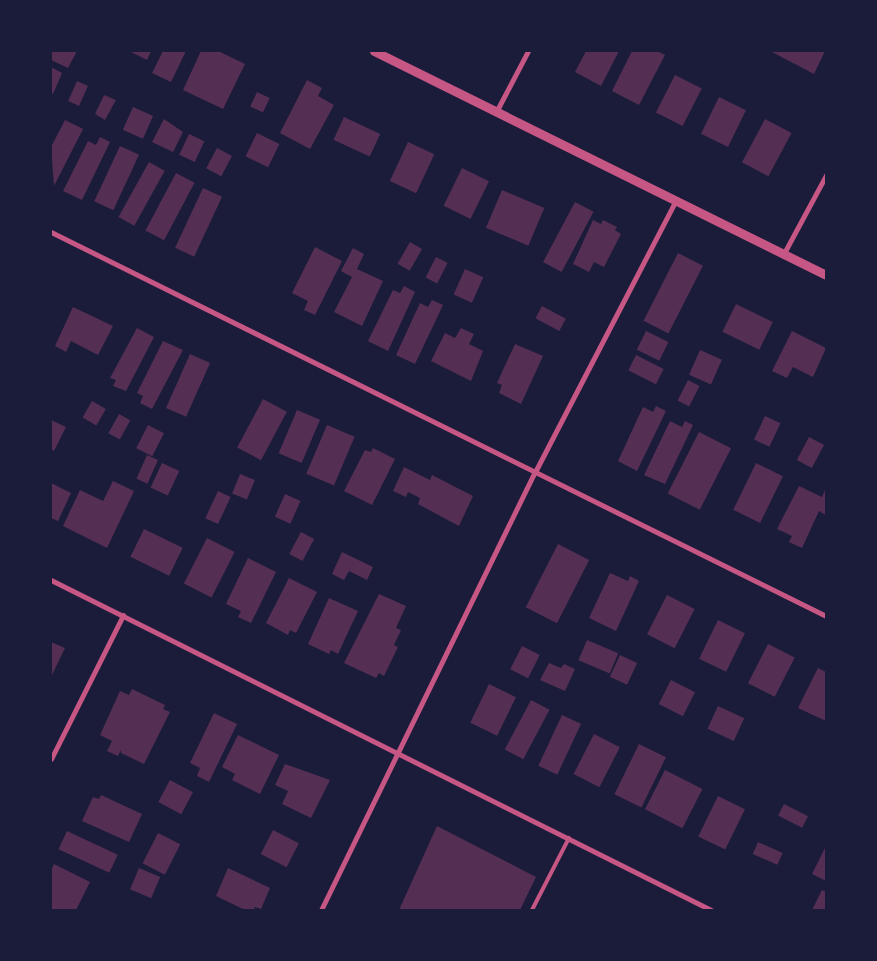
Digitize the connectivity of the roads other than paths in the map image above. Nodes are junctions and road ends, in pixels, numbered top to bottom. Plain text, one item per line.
1 (374, 51) edge
2 (528, 51) edge
3 (496, 112) junction
4 (826, 175) edge
5 (675, 202) junction
6 (51, 232) edge
7 (784, 255) junction
8 (826, 275) edge
9 (535, 472) junction
10 (51, 580) edge
11 (122, 614) junction
12 (826, 616) edge
13 (399, 751) junction
14 (51, 759) edge
15 (569, 838) junction
16 (321, 910) edge
17 (532, 910) edge
18 (711, 910) edge

1 - 3 street
2 - 3 street
3 - 5 street
4 - 7 street
5 - 7 street
5 - 9 street
6 - 9 street
7 - 8 street
9 - 12 street
9 - 13 street
10 - 11 street
11 - 13 street
11 - 14 street
13 - 15 street
13 - 16 street
15 - 17 lane
15 - 18 street

